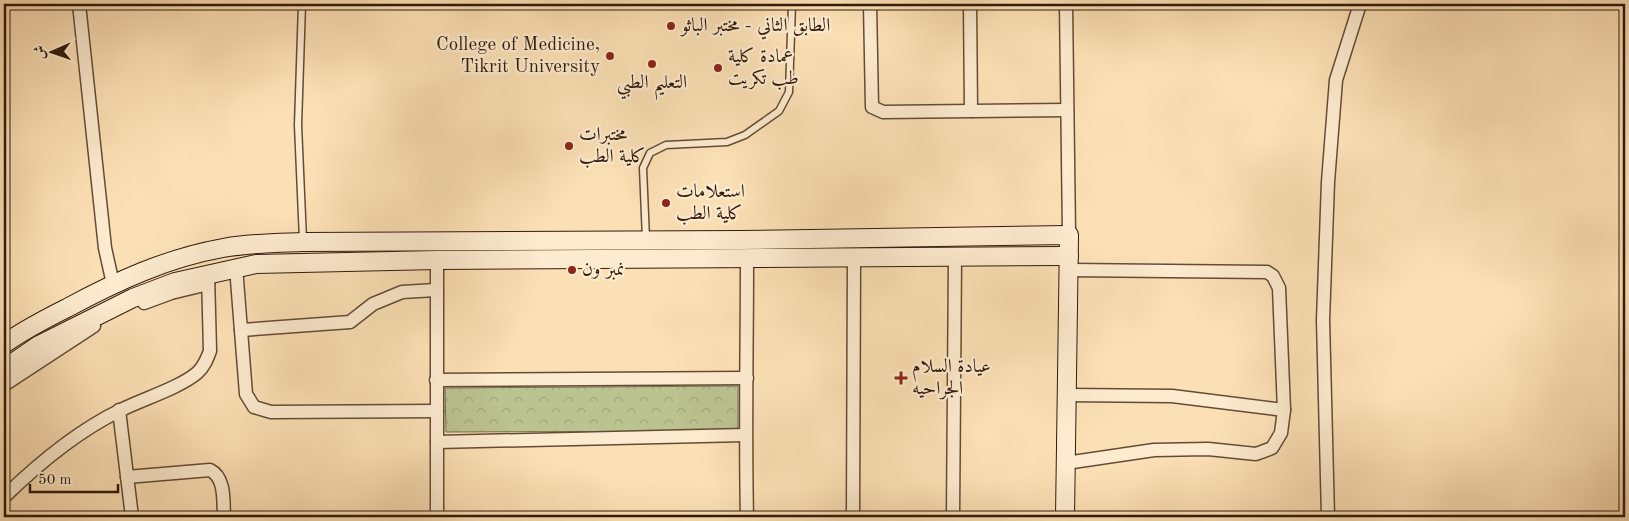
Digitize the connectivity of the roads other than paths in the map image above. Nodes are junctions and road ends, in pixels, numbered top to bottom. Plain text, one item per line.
1 (79, 4) edge
2 (302, 4) edge
3 (792, 4) edge
4 (870, 4) edge
5 (970, 4) edge
6 (1066, 4) edge
7 (1360, 4) edge
8 (1067, 110) junction
9 (971, 111) junction
10 (1069, 235) junction
11 (589, 240) junction
12 (646, 240) junction
13 (298, 242) junction
14 (854, 257) junction
15 (956, 257) junction
16 (747, 259) junction
17 (437, 260) junction
18 (588, 260) junction
19 (292, 263) junction
20 (1069, 263) junction
21 (236, 268) junction
22 (208, 279) junction
23 (113, 284) junction
24 (436, 290) junction
25 (241, 330) junction
26 (4, 344) edge
27 (4, 369) edge
28 (747, 378) junction
29 (436, 380) junction
30 (4, 385) edge
31 (1067, 395) junction
32 (119, 410) junction
33 (436, 410) junction
34 (1284, 410) junction
35 (745, 435) junction
36 (437, 442) junction
37 (1066, 463) junction
38 (127, 477) junction
39 (4, 497) edge
40 (132, 517) edge
41 (224, 517) edge
42 (437, 517) edge
43 (747, 517) edge
44 (853, 517) edge
45 (954, 517) edge
46 (1065, 517) edge
47 (1328, 517) edge

1 - 23 street
2 - 13 lane
3 - 12 lane
4 - 9 street
5 - 9 street
6 - 8 street
7 - 47 street
8 - 9 street
8 - 10 street
10 - 12 street
10 - 20 street
11 - 12 street
11 - 13 street
11 - 18 street
13 - 19 street
13 - 23 street
14 - 15 street
14 - 16 street
14 - 44 street
15 - 20 street
15 - 45 street
16 - 18 street
16 - 28 street
17 - 18 street
17 - 19 street
17 - 24 street
19 - 21 street
20 - 31 street
20 - 34 street
21 - 22 street
21 - 25 street
22 - 27 street
22 - 30 street
22 - 32 street
23 - 26 street
24 - 25 street
24 - 29 street
25 - 33 street
28 - 29 street
28 - 35 street
29 - 33 street
31 - 34 street
31 - 37 street
32 - 38 street
32 - 39 street
33 - 36 street
34 - 37 street
35 - 36 street
35 - 43 street
36 - 42 street
37 - 46 street
38 - 40 street
38 - 41 street

